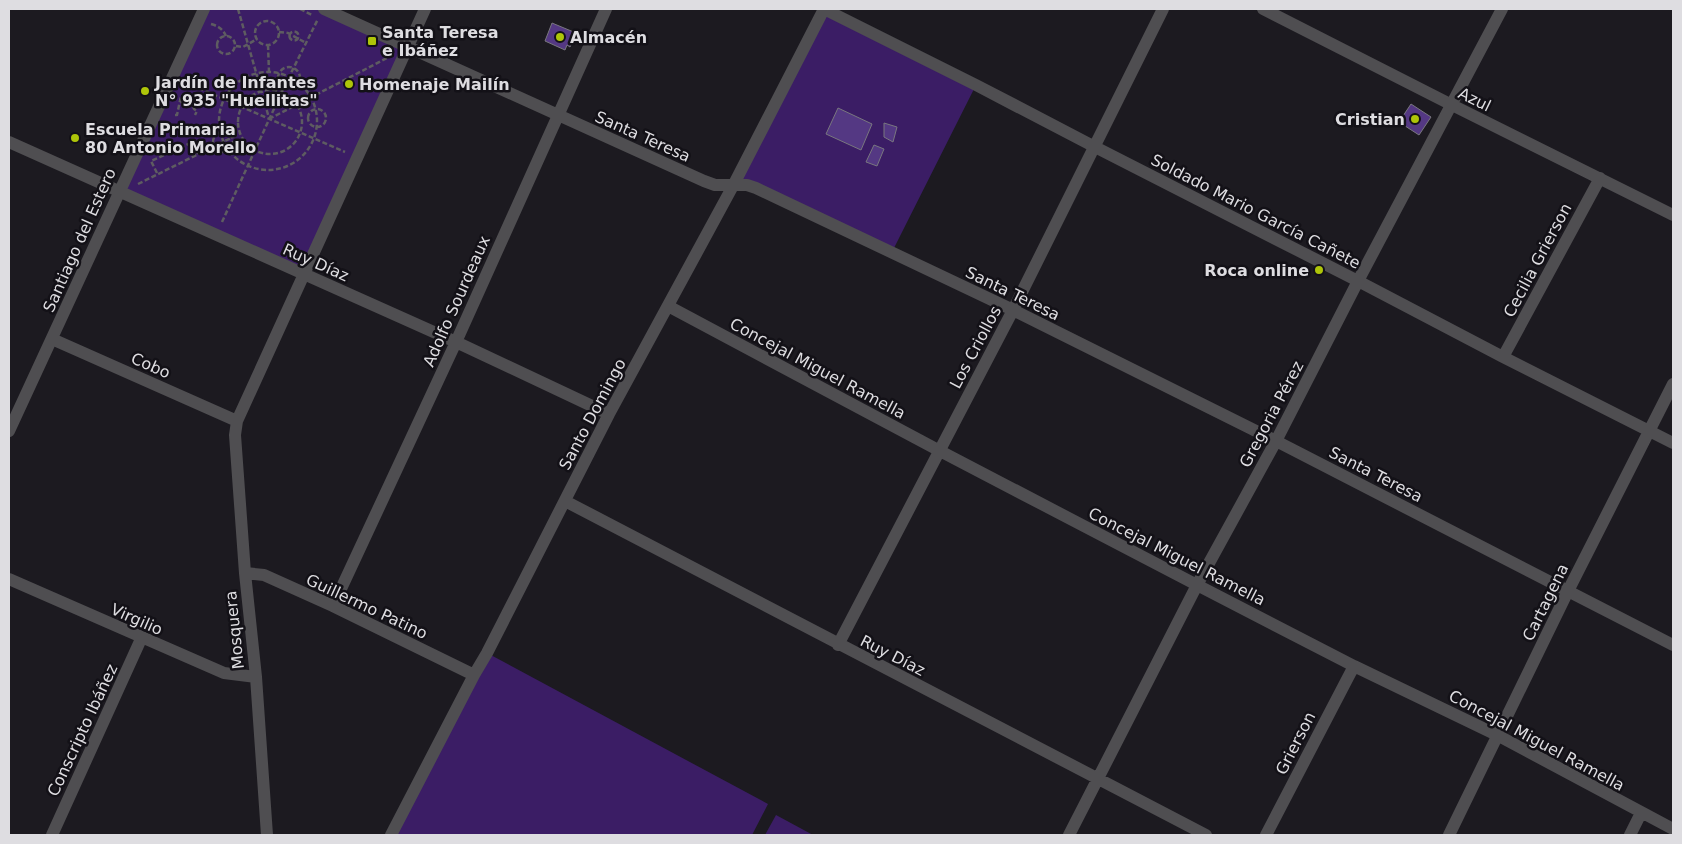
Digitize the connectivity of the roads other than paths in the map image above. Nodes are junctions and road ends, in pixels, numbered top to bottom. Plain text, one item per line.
1 (204, 9) edge
2 (324, 9) edge
3 (425, 9) edge
4 (606, 9) edge
5 (824, 9) edge
6 (1163, 9) edge
7 (1263, 9) edge
8 (1502, 9) edge
9 (407, 47) junction
10 (1452, 105) junction
11 (558, 115) junction
12 (9, 142) edge
13 (1095, 147) junction
14 (1600, 178) junction
15 (734, 184) junction
16 (118, 192) junction
17 (1673, 215) edge
18 (305, 275) junction
19 (1358, 281) junction
20 (668, 306) junction
21 (1013, 310) junction
22 (52, 339) junction
23 (456, 342) junction
24 (1502, 357) junction
25 (1673, 384) edge
26 (609, 414) junction
27 (238, 421) junction
28 (1649, 430) junction
29 (9, 431) edge
30 (1276, 441) junction
31 (1673, 443) edge
32 (940, 451) junction
33 (565, 501) junction
34 (245, 573) junction
35 (9, 579) edge
36 (1197, 585) junction
37 (1568, 591) junction
38 (333, 606) junction
39 (142, 638) junction
40 (838, 645) junction
41 (1673, 645) edge
42 (1354, 666) junction
43 (474, 675) junction
44 (256, 677) junction
45 (1497, 735) junction
46 (1097, 779) junction
47 (1641, 813) junction
48 (1673, 829) edge
49 (52, 835) edge
50 (266, 835) edge
51 (391, 835) edge
52 (1068, 835) edge
53 (1206, 835) edge
54 (1266, 835) edge
55 (1448, 835) edge
56 (1630, 835) edge

1 - 16 street, Santiago del Estero
2 - 9 street, Santa Teresa
3 - 9 street
4 - 11 street, Adolfo Sourdeaux
5 - 13 street, Soldado Mario García Cañete
5 - 15 street, Santo Domingo
6 - 13 street, Los Criollos
7 - 10 street, Azul
8 - 10 street, Gregoria Pérez
9 - 11 street, Santa Teresa
9 - 18 street
10 - 14 street, Azul
10 - 19 street, Gregoria Pérez
11 - 15 street, Santa Teresa
11 - 23 street, Adolfo Sourdeaux
12 - 16 street, Ruy Díaz
13 - 19 street, Soldado Mario García Cañete
13 - 21 street, Los Criollos
14 - 17 street, Azul
14 - 24 street, Cecilia Grierson
15 - 20 street, Santo Domingo
15 - 21 street, Santa Teresa
16 - 18 street, Ruy Díaz
16 - 22 street, Santiago del Estero
18 - 23 street, Ruy Díaz
18 - 27 street
19 - 24 street, Soldado Mario García Cañete
19 - 30 street, Gregoria Pérez
20 - 26 street, Santo Domingo
20 - 32 street, Concejal Miguel Ramella
21 - 30 street, Santa Teresa
21 - 32 street, Los Criollos
22 - 27 street, Cobo
22 - 29 street, Santiago del Estero
23 - 26 street, Ruy Díaz
23 - 38 street, Adolfo Sourdeaux
24 - 28 street, Soldado Mario García Cañete
25 - 28 street, Cartagena
26 - 33 street, Santo Domingo
27 - 34 street, Mosquera
28 - 31 street, Soldado Mario García Cañete
28 - 37 street, Cartagena
30 - 36 street, Gregoria Pérez
30 - 37 street, Santa Teresa
32 - 36 street, Concejal Miguel Ramella
32 - 40 street, Los Criollos
33 - 40 street, Ruy Díaz
33 - 43 street, Santo Domingo
34 - 38 street, Guillermo Patino
34 - 44 street, Mosquera
35 - 39 street, Virgilio
36 - 42 street, Concejal Miguel Ramella
36 - 46 street, Gregoria Pérez
37 - 41 street, Santa Teresa
37 - 45 street, Cartagena
38 - 43 street, Guillermo Patino
39 - 44 street, Virgilio
39 - 49 street, Conscripto Ibáñez
40 - 46 street, Ruy Díaz
42 - 45 street, Concejal Miguel Ramella
42 - 54 street, Grierson
43 - 51 street, Santo Domingo
44 - 50 street, Mosquera
45 - 47 street, Concejal Miguel Ramella
45 - 55 street, Cartagena
46 - 52 street, Gregoria Pérez
46 - 53 street, Ruy Díaz
47 - 48 street, Concejal Miguel Ramella
47 - 56 street

